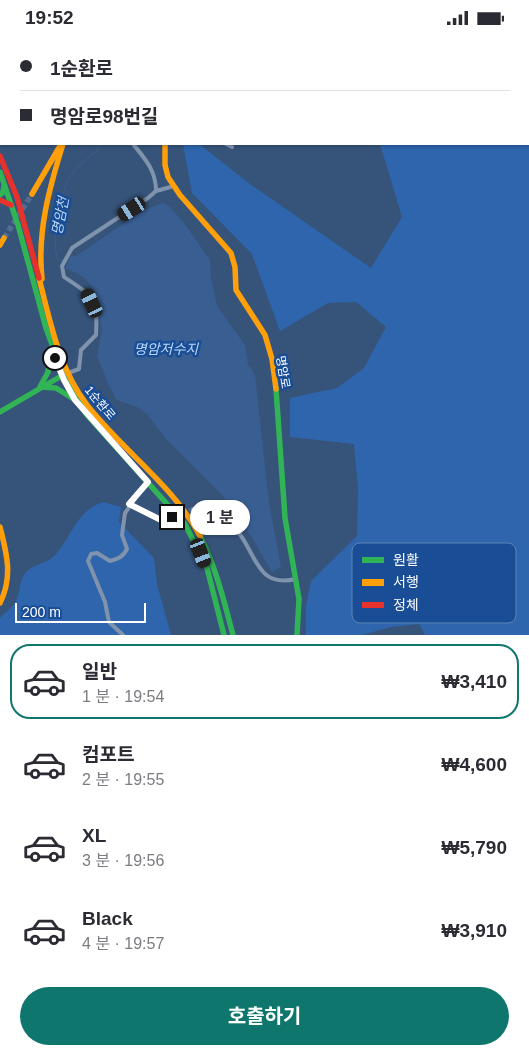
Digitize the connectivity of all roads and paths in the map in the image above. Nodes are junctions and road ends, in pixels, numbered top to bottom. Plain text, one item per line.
1 (61, 145) edge
2 (62, 145) edge
3 (134, 145) edge
4 (165, 145) edge
5 (228, 145) edge
6 (232, 147) dead end
7 (0, 156) edge
8 (0, 172) edge
9 (4, 183) junction
10 (174, 186) junction
11 (156, 191) junction
12 (32, 193) tunnel mouth
13 (0, 195) edge
14 (0, 200) edge
15 (12, 206) junction
16 (4, 238) dead end
17 (0, 245) edge
18 (46, 306) junction
19 (52, 346) junction
20 (65, 374) junction
21 (40, 387) junction
22 (75, 400) junction
23 (0, 413) edge
24 (148, 482) junction
25 (129, 504) junction
26 (193, 509) tunnel mouth
27 (172, 517) tunnel mouth
28 (0, 527) edge
29 (296, 579) junction
30 (0, 603) edge
31 (123, 635) edge
32 (224, 635) edge
33 (233, 635) edge
34 (297, 635) edge

1 - 12 street
2 - 18 street
3 - 11 street
4 - 10 street, 명암로
5 - 6 street
7 - 18 street, 1순환로
8 - 9 street, 1순환로
9 - 13 street
9 - 15 street, 1순환로
10 - 11 street
10 - 29 street, 명암로
11 - 20 street
14 - 15 street
15 - 19 street, 1순환로
16 - 17 street
18 - 20 street, 1순환로
19 - 20 street, 1순환로
19 - 21 street
20 - 21 street
20 - 22 street, 1순환로
20 - 33 street, 1순환로
21 - 22 street
21 - 23 street
22 - 24 street, 1순환로
24 - 25 street
24 - 32 street, 1순환로
25 - 27 street
25 - 31 street
26 - 29 street
28 - 30 street
29 - 34 street, 명암로

